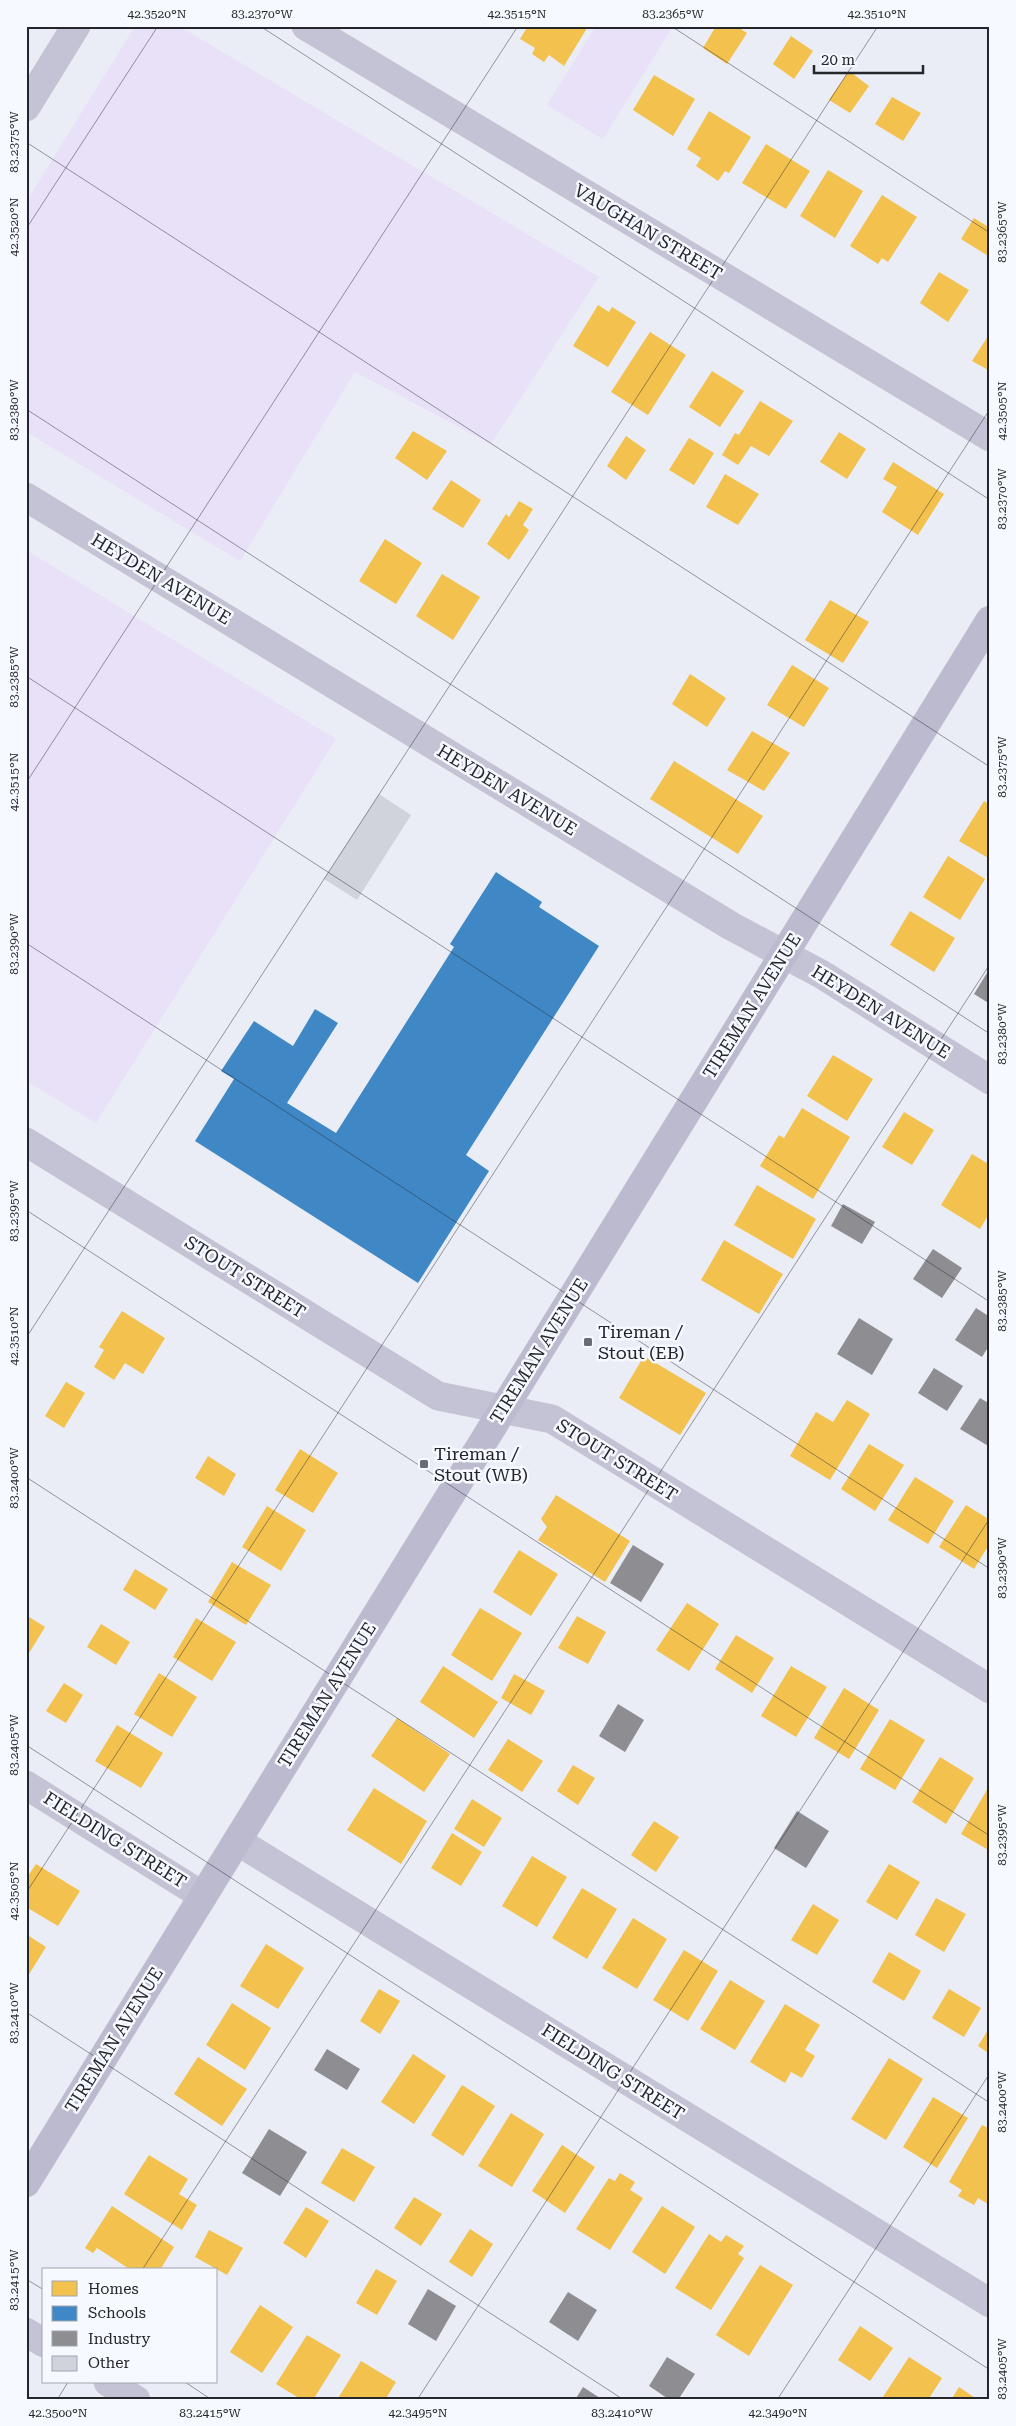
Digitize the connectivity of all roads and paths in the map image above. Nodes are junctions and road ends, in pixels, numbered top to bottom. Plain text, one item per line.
1 (76, 26) edge
2 (306, 26) edge
3 (26, 107) edge
4 (990, 438) edge
5 (26, 496) edge
6 (990, 620) edge
7 (784, 954) junction
8 (990, 1080) edge
9 (26, 1142) edge
10 (504, 1408) junction
11 (990, 1689) edge
12 (26, 1785) edge
13 (237, 1841) junction
14 (203, 1896) junction
15 (26, 2183) edge
16 (990, 2303) edge
17 (26, 2332) edge
18 (42, 2342) edge
19 (111, 2384) edge
20 (136, 2400) edge

1 - 3 street
2 - 4 street, VAUGHAN STREET
5 - 7 street, HEYDEN AVENUE
6 - 7 street, TIREMAN AVENUE
7 - 8 street, HEYDEN AVENUE
7 - 10 street, TIREMAN AVENUE
9 - 10 street, STOUT STREET
10 - 11 street, STOUT STREET
10 - 13 street, TIREMAN AVENUE
12 - 14 street, FIELDING STREET
13 - 14 street, TIREMAN AVENUE
13 - 16 street, FIELDING STREET
14 - 15 street, TIREMAN AVENUE
17 - 18 street
19 - 20 street

